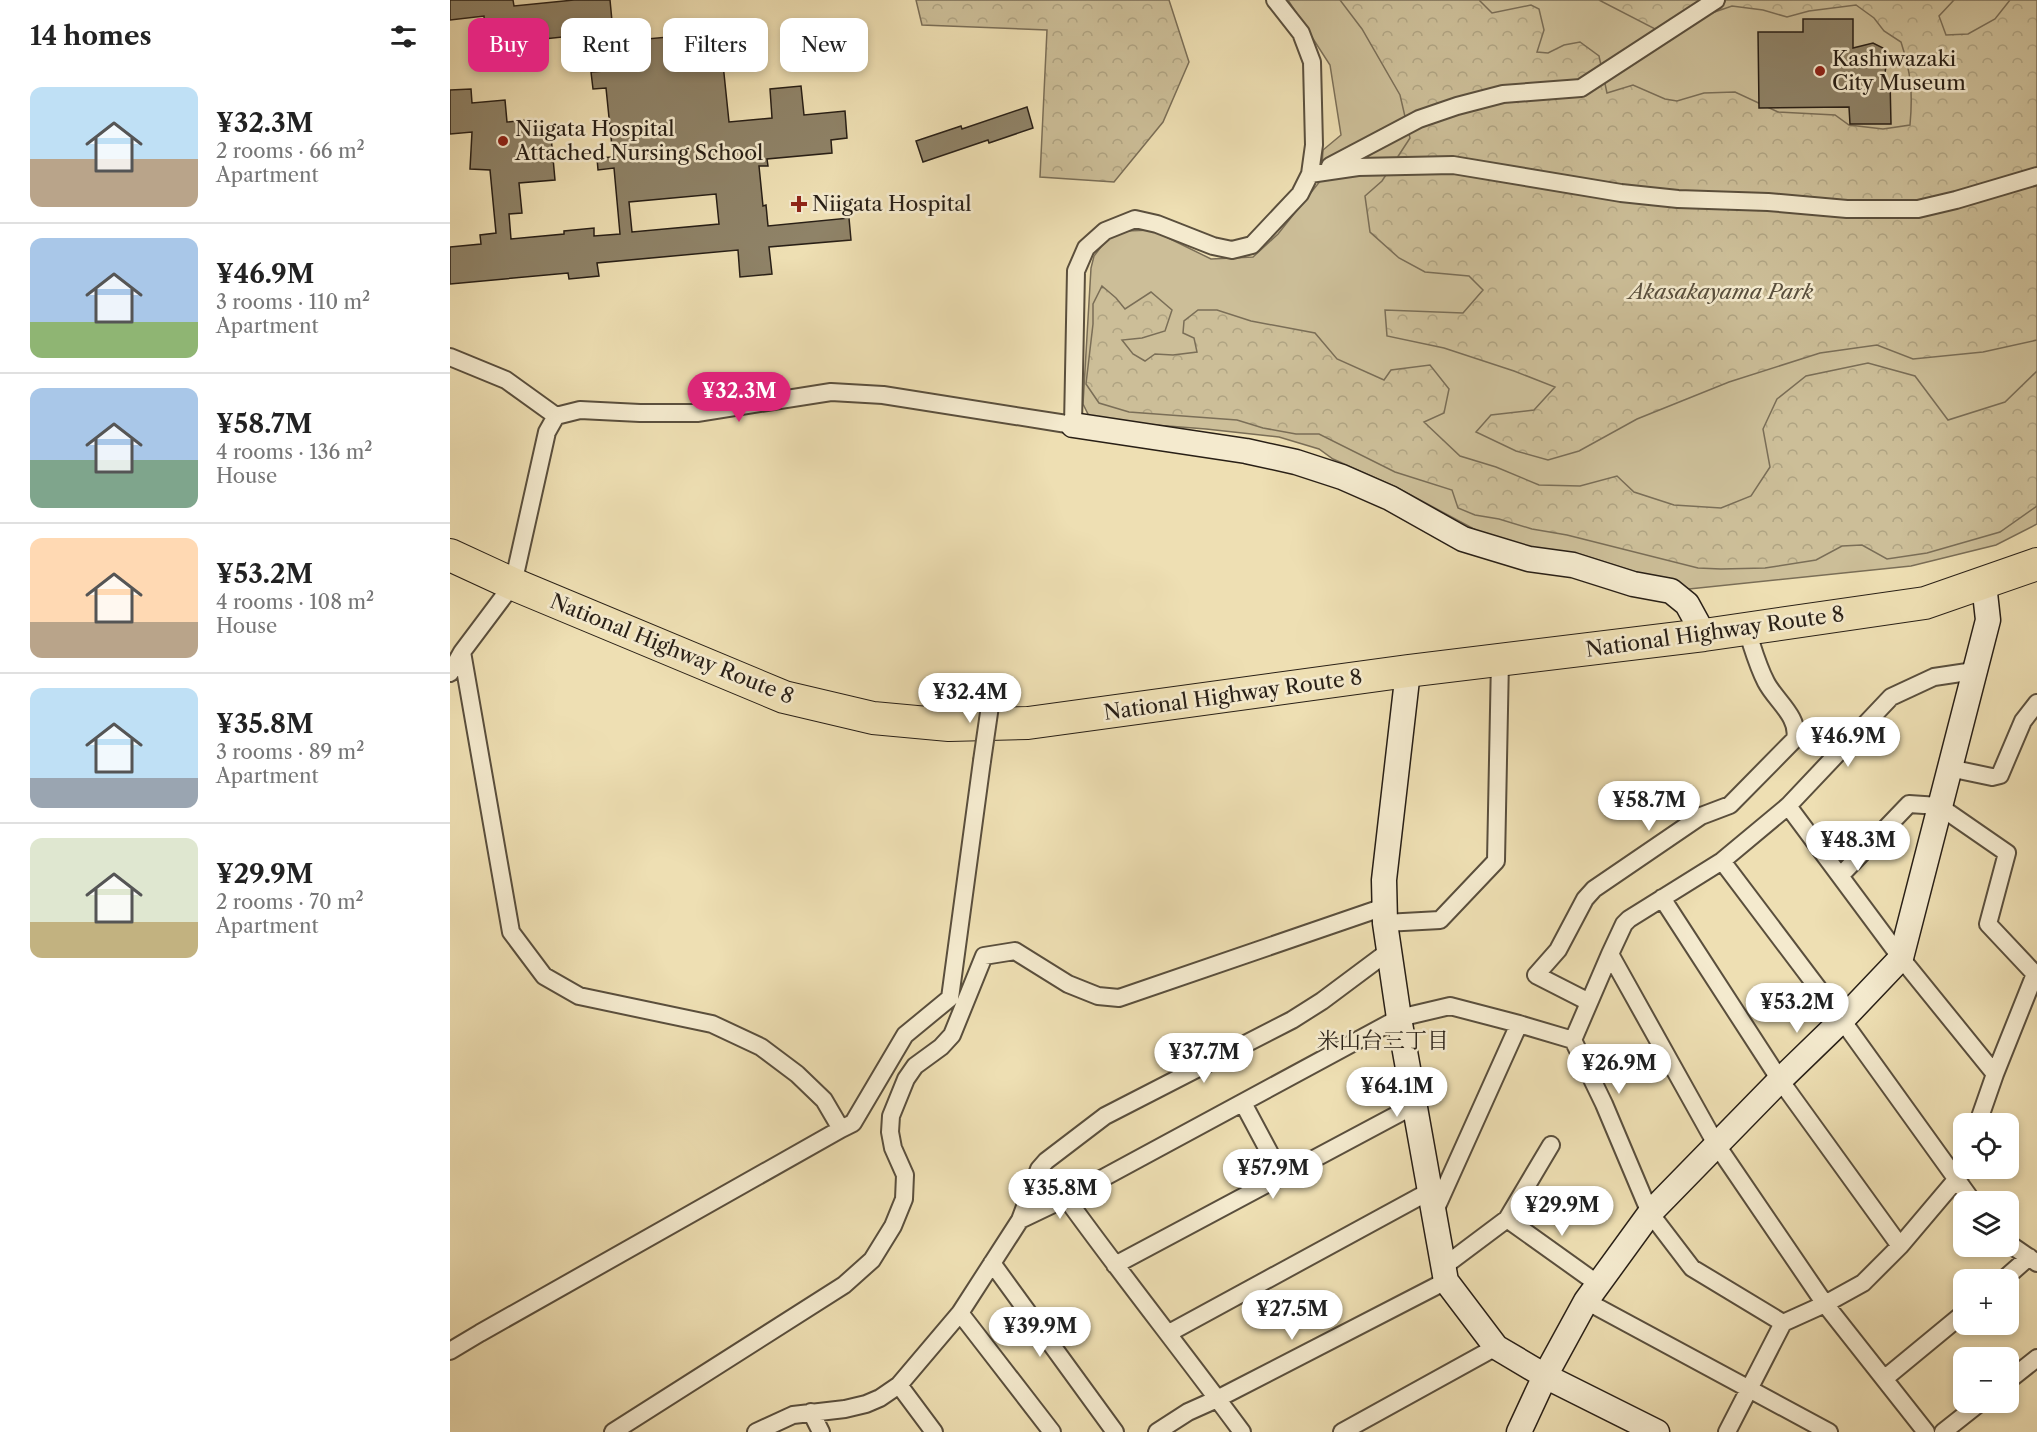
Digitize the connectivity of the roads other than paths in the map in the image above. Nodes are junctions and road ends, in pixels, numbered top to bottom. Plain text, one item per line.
1 (1275, 0) edge
2 (1716, 0) edge
3 (1310, 174) junction
4 (2037, 176) edge
5 (450, 357) edge
6 (556, 416) junction
7 (1073, 425) junction
8 (450, 555) edge
9 (2037, 564) edge
10 (513, 584) junction
11 (1984, 584) junction
12 (1746, 628) junction
13 (1704, 635) junction
14 (462, 652) junction
15 (1500, 660) junction
16 (1408, 671) junction
17 (1974, 671) junction
18 (450, 673) edge
19 (992, 692) dead end
20 (2037, 703) edge
21 (1949, 768) junction
22 (1788, 806) junction
23 (1939, 806) junction
24 (1722, 861) junction
25 (1840, 876) junction
26 (1662, 898) junction
27 (1384, 915) junction
28 (1389, 951) junction
29 (1610, 954) junction
30 (1901, 958) junction
31 (2036, 973) edge
32 (1589, 1002) junction
33 (1399, 1018) junction
34 (1842, 1020) junction
35 (1519, 1024) junction
36 (1573, 1040) junction
37 (1995, 1074) junction
38 (1780, 1080) junction
39 (1243, 1103) junction
40 (1415, 1105) junction
41 (1981, 1113) edge
42 (841, 1129) junction
43 (1716, 1144) junction
44 (1551, 1145) dead end
45 (1953, 1164) edge
46 (1281, 1176) junction
47 (1957, 1179) edge
48 (1066, 1197) junction
49 (1432, 1202) junction
50 (1650, 1213) junction
51 (1507, 1218) junction
52 (1020, 1220) junction
53 (1900, 1246) junction
54 (2019, 1250) edge
55 (2033, 1260) edge
56 (992, 1263) junction
57 (1115, 1265) junction
58 (2019, 1269) edge
59 (1444, 1274) junction
60 (1592, 1293) junction
61 (1825, 1304) junction
62 (960, 1313) junction
63 (1953, 1321) edge
64 (1784, 1323) junction
65 (1169, 1333) junction
66 (1496, 1347) junction
67 (450, 1352) edge
68 (2037, 1358) edge
69 (2019, 1372) edge
70 (1545, 1376) junction
71 (1884, 1379) junction
72 (899, 1385) junction
73 (1750, 1389) junction
74 (1218, 1399) junction
75 (811, 1412) junction
76 (1967, 1413) edge
77 (614, 1432) edge
78 (756, 1432) edge
79 (821, 1432) edge
80 (934, 1432) edge
81 (1052, 1432) edge
82 (1115, 1432) edge
83 (1157, 1432) edge
84 (1242, 1432) edge
85 (1342, 1432) edge
86 (1519, 1432) edge
87 (1657, 1432) edge
88 (1727, 1432) edge
89 (1829, 1432) edge
90 (1926, 1432) edge
91 (1943, 1432) edge

1 - 3 street
2 - 3 street
3 - 4 street
3 - 7 street
5 - 6 street
6 - 7 street
6 - 10 street
7 - 13 street
8 - 10 highway, National Highway Route 8
9 - 11 highway, National Highway Route 8
10 - 14 street
10 - 16 highway, National Highway Route 8
11 - 12 highway, National Highway Route 8
11 - 17 street
12 - 13 highway, National Highway Route 8
12 - 32 street
13 - 15 highway, National Highway Route 8
14 - 18 street
14 - 42 street
15 - 16 highway, National Highway Route 8
15 - 27 street
16 - 27 street
17 - 21 street
17 - 22 street
19 - 42 street, bridge
20 - 21 street
21 - 23 street
22 - 24 street
22 - 25 street
23 - 25 street
23 - 30 street
23 - 31 street
24 - 26 street
24 - 34 street
25 - 30 street
26 - 29 street
26 - 38 street
27 - 28 street
27 - 77 street
28 - 33 street
28 - 52 street
29 - 32 street
29 - 43 street
30 - 34 street
30 - 37 street
31 - 37 street
32 - 36 street
33 - 35 street
33 - 39 street
33 - 40 street
34 - 38 street
34 - 45 street
35 - 36 street
35 - 49 street
36 - 50 street
37 - 41 street
38 - 43 street
38 - 53 street
39 - 46 street
39 - 48 street
40 - 46 street
40 - 49 street
42 - 67 street
43 - 50 street
43 - 61 street
44 - 51 street
46 - 57 street
47 - 53 street
48 - 52 street
48 - 57 street
49 - 59 street
49 - 65 street
50 - 60 street
50 - 64 street
51 - 59 street
51 - 60 street
52 - 56 street
53 - 61 street
54 - 55 street
55 - 58 street
56 - 62 street
56 - 82 street
57 - 65 street
59 - 66 street
59 - 74 street
60 - 70 street
60 - 73 street
61 - 64 street
61 - 71 street
62 - 72 street
62 - 81 street
63 - 71 street
64 - 73 street
65 - 74 street
66 - 70 street
66 - 85 street
68 - 69 street
70 - 86 street
70 - 87 street
71 - 90 street
72 - 75 street
72 - 80 street
73 - 88 street
73 - 89 street
74 - 83 street
74 - 84 street
75 - 78 street
75 - 79 street
76 - 91 street

